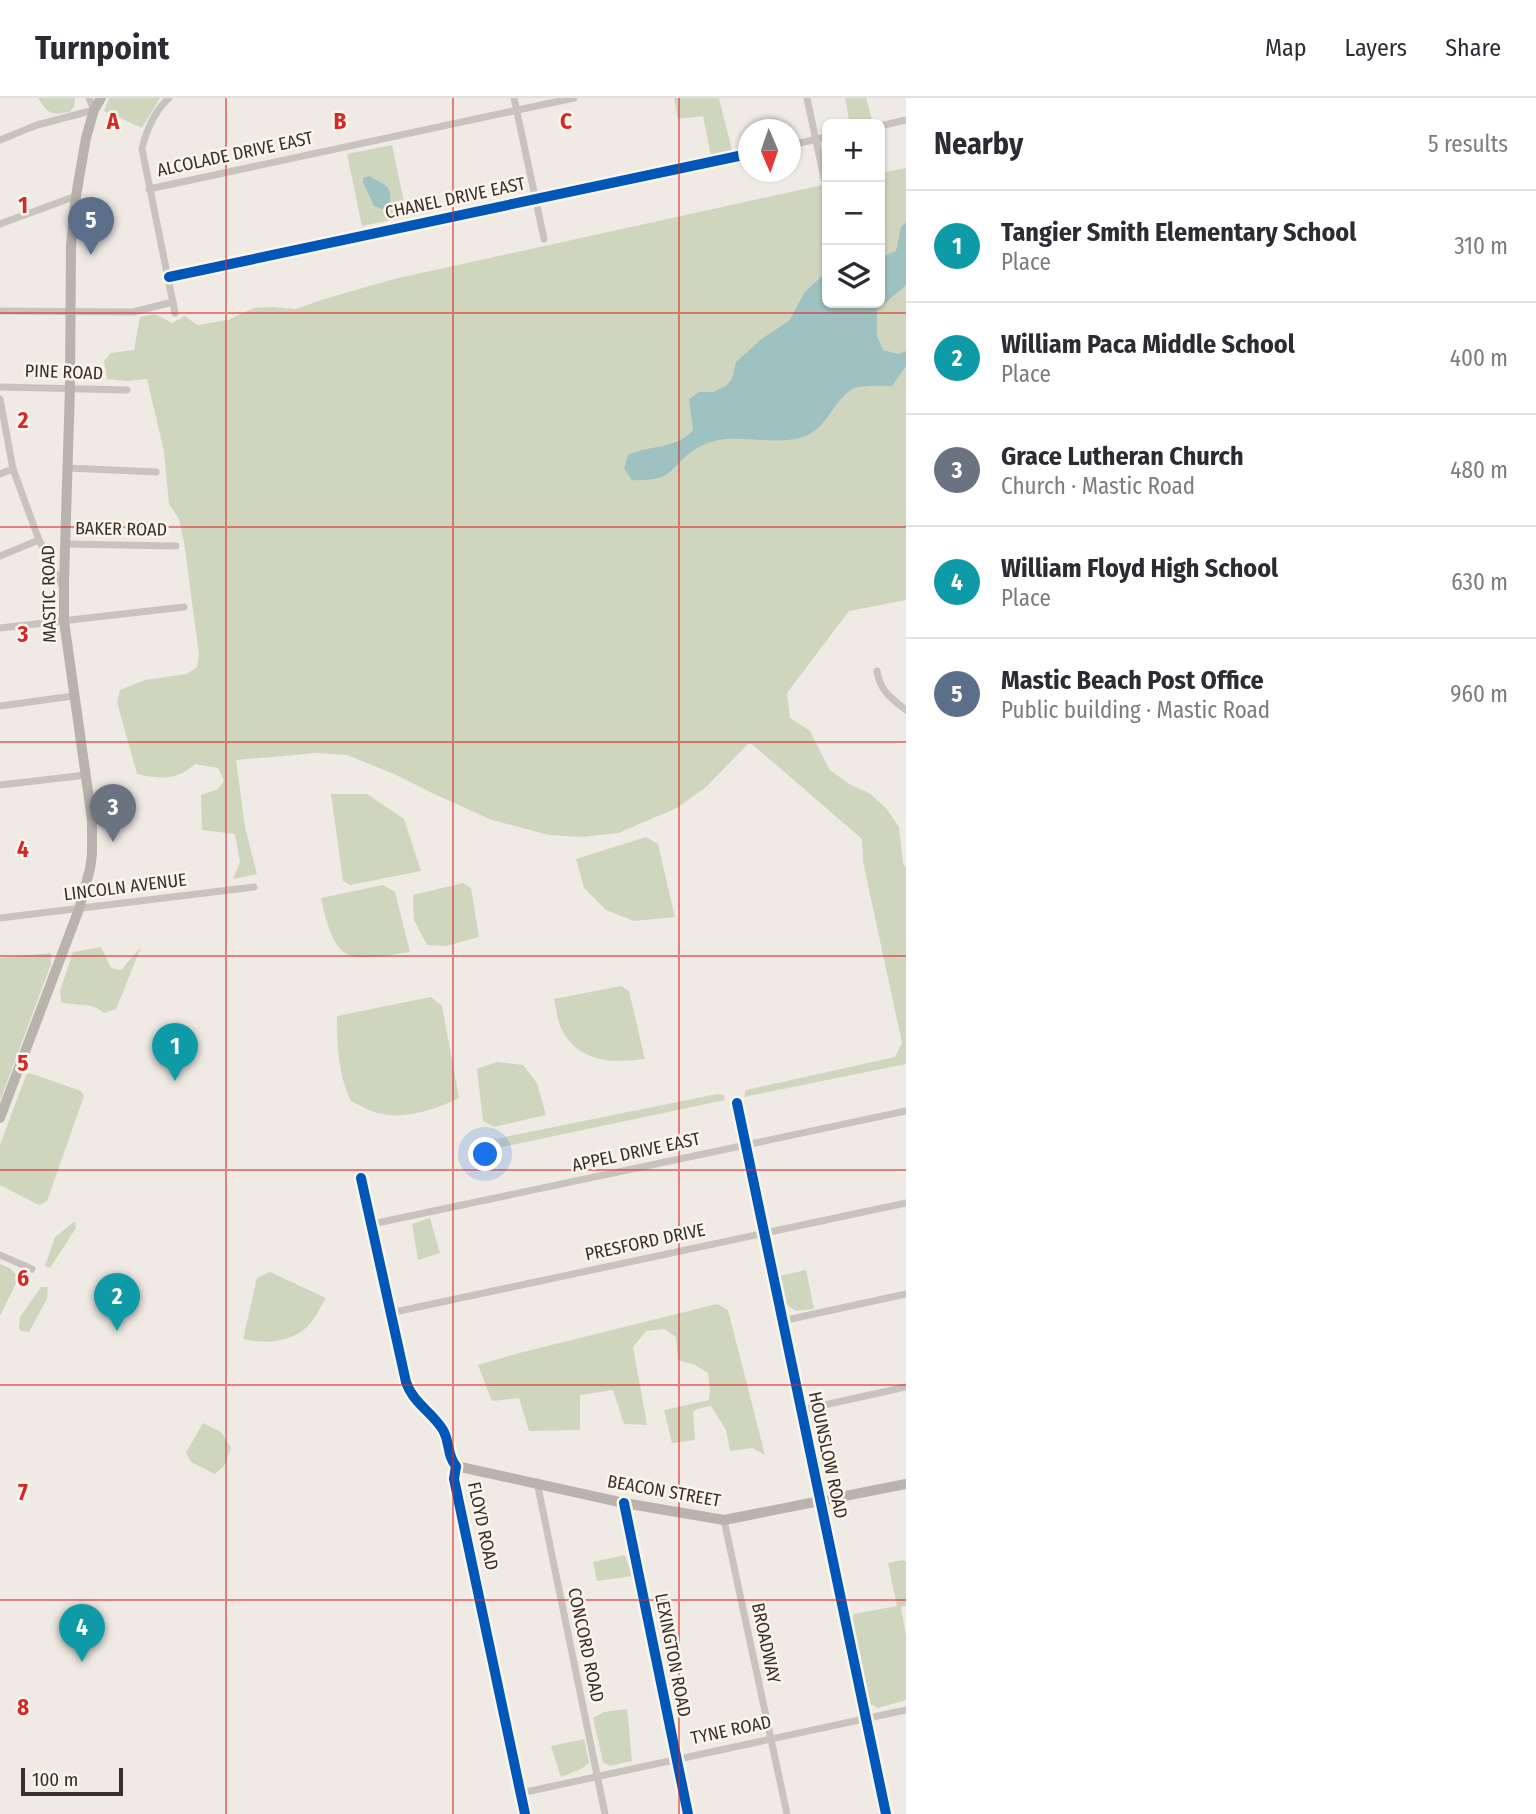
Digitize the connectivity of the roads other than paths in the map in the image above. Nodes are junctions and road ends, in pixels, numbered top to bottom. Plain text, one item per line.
1 (89, 98) edge
2 (101, 98) edge
3 (169, 98) edge
4 (514, 98) edge
5 (574, 98) edge
6 (807, 98) edge
7 (94, 110) junction
8 (517, 110) junction
9 (906, 120) edge
10 (885, 125) edge
11 (822, 138) edge
12 (816, 139) junction
13 (0, 140) edge
14 (801, 142) edge
15 (738, 155) edge
16 (822, 168) edge
17 (149, 189) junction
18 (76, 196) junction
19 (536, 199) junction
20 (0, 224) edge
21 (544, 239) dead end
22 (169, 277) junction
23 (173, 302) junction
24 (69, 310) junction
25 (0, 311) edge
26 (175, 313) dead end
27 (0, 387) edge
28 (70, 387) junction
29 (127, 390) dead end
30 (0, 399) edge
31 (68, 468) junction
32 (13, 469) junction
33 (156, 472) dead end
34 (0, 474) edge
35 (39, 540) junction
36 (66, 544) junction
37 (176, 546) dead end
38 (0, 556) edge
39 (64, 592) junction
40 (184, 607) dead end
41 (64, 621) junction
42 (0, 628) edge
43 (877, 671) dead end
44 (74, 696) junction
45 (0, 706) edge
46 (906, 710) edge
47 (86, 775) junction
48 (0, 785) edge
49 (254, 887) dead end
50 (79, 909) junction
51 (0, 918) edge
52 (737, 1103) dead end
53 (906, 1111) edge
54 (0, 1118) edge
55 (744, 1146) junction
56 (361, 1178) dead end
57 (906, 1203) edge
58 (372, 1224) junction
59 (763, 1233) junction
60 (0, 1255) edge
61 (32, 1269) dead end
62 (906, 1294) edge
63 (390, 1313) junction
64 (782, 1321) junction
65 (906, 1387) edge
66 (802, 1410) junction
67 (456, 1466) junction
68 (537, 1482) junction
69 (906, 1484) edge
70 (820, 1502) junction
71 (624, 1503) junction
72 (724, 1520) junction
73 (906, 1710) edge
74 (865, 1718) junction
75 (769, 1738) junction
76 (676, 1758) junction
77 (597, 1775) junction
78 (521, 1793) junction
79 (525, 1814) edge
80 (605, 1814) edge
81 (688, 1814) edge
82 (786, 1814) edge
83 (886, 1814) edge

1 - 7 street
2 - 7 main road, MASTIC ROAD
3 - 17 street
4 - 8 street
5 - 8 street, ALCOLADE DRIVE EAST
6 - 12 street
7 - 13 street
7 - 18 main road, MASTIC ROAD
8 - 17 street, ALCOLADE DRIVE EAST
8 - 19 street
9 - 10 street
11 - 12 street
12 - 14 street
12 - 16 street
15 - 19 street, CHANEL DRIVE EAST
17 - 22 street
18 - 20 street
18 - 24 main road, MASTIC ROAD
19 - 21 street
19 - 22 street, CHANEL DRIVE EAST
22 - 23 street
23 - 24 street
23 - 26 street
24 - 25 street
24 - 28 main road, MASTIC ROAD
27 - 28 street, PINE ROAD
28 - 29 street, PINE ROAD
28 - 31 main road, MASTIC ROAD
30 - 32 street
31 - 33 street
31 - 36 main road, MASTIC ROAD
32 - 34 street
32 - 35 street
35 - 38 street
35 - 39 street
36 - 37 street, BAKER ROAD
36 - 39 main road, MASTIC ROAD
39 - 41 main road, MASTIC ROAD
40 - 41 street
41 - 42 street
41 - 44 main road, MASTIC ROAD
43 - 46 street
44 - 45 street
44 - 47 main road, MASTIC ROAD
47 - 48 street
47 - 50 main road, MASTIC ROAD
49 - 50 street, LINCOLN AVENUE
50 - 51 street, LINCOLN AVENUE
50 - 54 main road, MASTIC ROAD
52 - 55 street, HOUNSLOW ROAD
53 - 55 street, APPEL DRIVE EAST
55 - 58 street, APPEL DRIVE EAST
55 - 59 street, HOUNSLOW ROAD
56 - 58 street, FLOYD ROAD
57 - 59 street, PRESFORD DRIVE
58 - 63 street, FLOYD ROAD
59 - 63 street, PRESFORD DRIVE
59 - 64 street, HOUNSLOW ROAD
60 - 61 street
62 - 64 street
63 - 67 street, FLOYD ROAD
64 - 66 street, HOUNSLOW ROAD
65 - 66 street
66 - 70 street, HOUNSLOW ROAD
67 - 68 main road, BEACON STREET
67 - 78 street, FLOYD ROAD
68 - 71 main road, BEACON STREET
68 - 77 street, CONCORD ROAD
69 - 70 main road, BEACON STREET
70 - 72 main road, BEACON STREET
70 - 74 street, HOUNSLOW ROAD
71 - 72 main road, BEACON STREET
71 - 76 street, LEXINGTON ROAD
72 - 75 street, BROADWAY
73 - 74 street, TYNE ROAD
74 - 75 street, TYNE ROAD
74 - 83 street, HOUNSLOW ROAD
75 - 76 street, TYNE ROAD
75 - 82 street, BROADWAY
76 - 77 street, TYNE ROAD
76 - 81 street, LEXINGTON ROAD
77 - 78 street, TYNE ROAD
77 - 80 street, CONCORD ROAD
78 - 79 street, FLOYD ROAD

